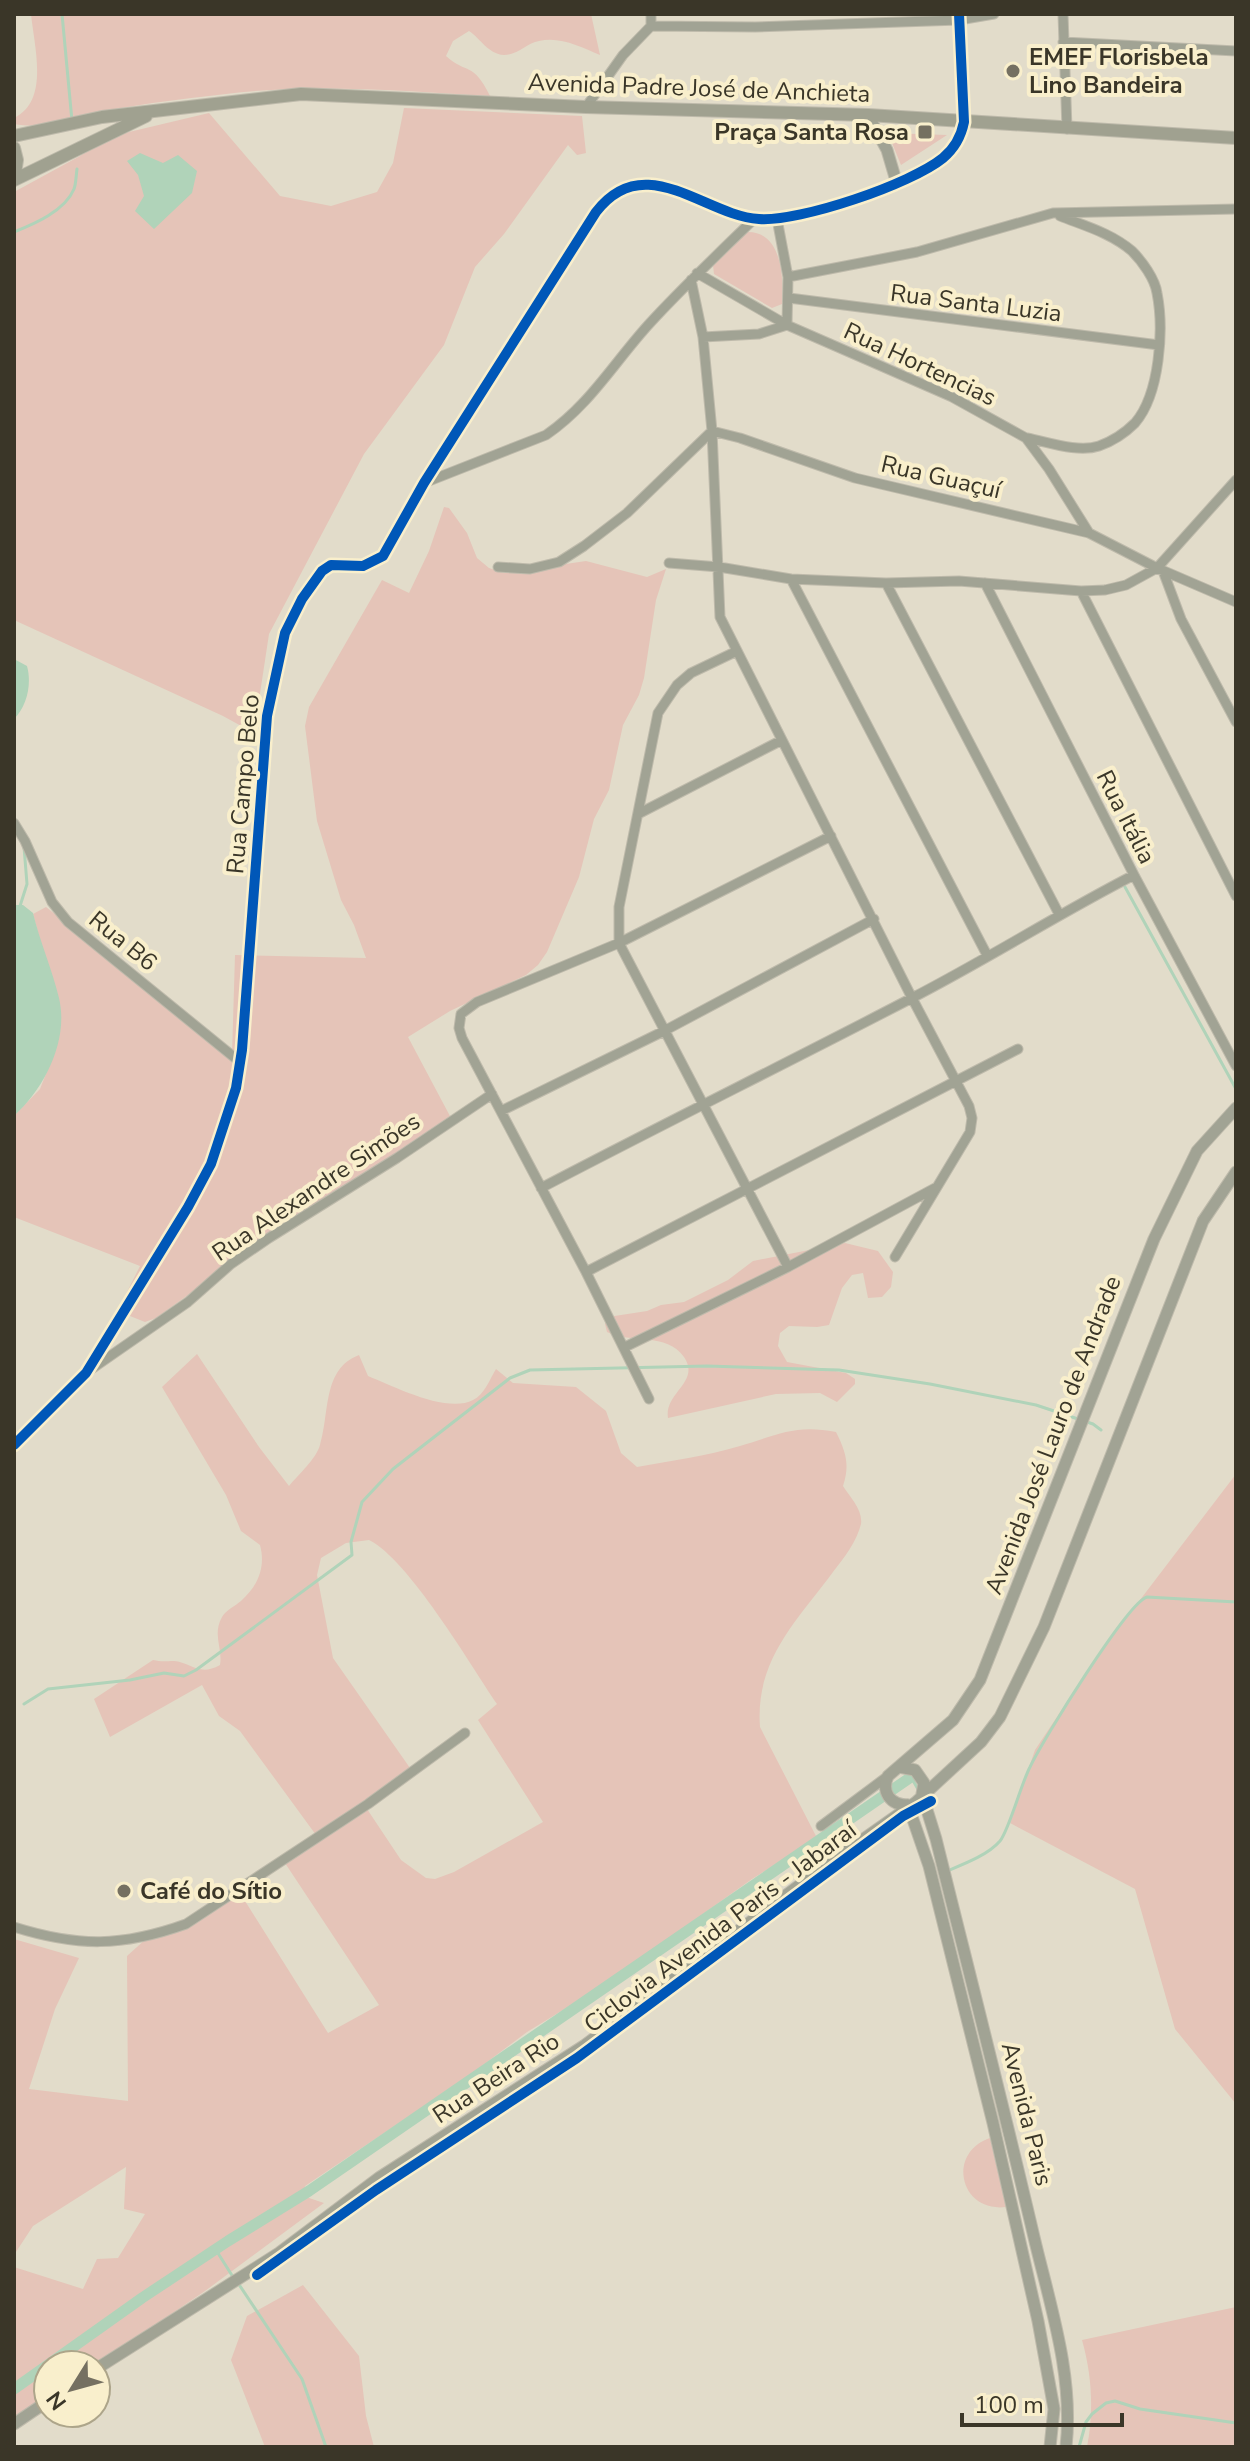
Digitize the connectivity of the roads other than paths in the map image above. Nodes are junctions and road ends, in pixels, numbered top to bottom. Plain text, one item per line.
1 (651, 14) edge
2 (756, 14) edge
3 (994, 14) edge
4 (1063, 14) edge
5 (959, 17) edge
6 (651, 26) junction
7 (755, 27) junction
8 (1063, 42) junction
9 (1236, 51) edge
10 (586, 107) junction
11 (160, 109) junction
12 (868, 115) junction
13 (964, 122) junction
14 (1067, 129) junction
15 (14, 136) edge
16 (1236, 138) edge
17 (14, 148) edge
18 (14, 180) edge
19 (897, 184) junction
20 (1236, 209) edge
21 (1053, 213) junction
22 (754, 219) junction
23 (777, 219) junction
24 (694, 277) junction
25 (788, 277) junction
26 (789, 298) junction
27 (787, 325) junction
28 (703, 337) junction
29 (1159, 345) junction
30 (712, 431) junction
31 (1026, 438) junction
32 (1236, 480) edge
33 (424, 483) junction
34 (1089, 533) junction
35 (669, 563) dead end
36 (498, 567) dead end
37 (719, 567) junction
38 (1160, 570) junction
39 (791, 579) junction
40 (886, 583) junction
41 (985, 583) junction
42 (1081, 591) junction
43 (1236, 602) edge
44 (737, 651) junction
45 (1236, 722) edge
46 (782, 740) junction
47 (638, 814) junction
48 (14, 823) edge
49 (831, 836) junction
50 (1134, 875) junction
51 (1236, 896) edge
52 (1059, 914) junction
53 (874, 919) junction
54 (619, 943) junction
55 (987, 955) junction
56 (912, 998) junction
57 (664, 1031) junction
58 (1018, 1049) dead end
59 (240, 1062) junction
60 (1236, 1066) edge
61 (956, 1081) junction
62 (492, 1094) junction
63 (702, 1103) junction
64 (1236, 1108) edge
65 (501, 1111) junction
66 (1236, 1172) edge
67 (937, 1187) junction
68 (541, 1188) junction
69 (747, 1190) junction
70 (895, 1257) dead end
71 (788, 1267) junction
72 (586, 1272) junction
73 (625, 1347) junction
74 (86, 1373) junction
75 (649, 1399) dead end
76 (14, 1445) edge
77 (465, 1733) dead end
78 (899, 1767) junction
79 (888, 1776) junction
80 (922, 1794) junction
81 (908, 1805) junction
82 (821, 1826) dead end
83 (14, 1927) edge
84 (112, 2359) edge
85 (32, 2412) edge
86 (14, 2424) edge
87 (1050, 2447) edge
88 (1066, 2447) edge

1 - 6 street
2 - 7 street
3 - 5 street
4 - 8 street
5 - 7 street
5 - 13 street
6 - 7 street
6 - 10 street
8 - 9 street
8 - 14 street
10 - 11 main road, Avenida Padre José de Anchieta
10 - 12 main road, Avenida Padre José de Anchieta
11 - 15 main road, Avenida Padre José de Anchieta
11 - 18 main road, Avenida Padre José de Anchieta
12 - 13 main road, Avenida Padre José de Anchieta
12 - 19 street
13 - 14 main road, Avenida Padre José de Anchieta
13 - 19 street, Rua Campo Belo
14 - 16 main road, Avenida Padre José de Anchieta
17 - 18 main road
19 - 23 street, Rua Campo Belo
20 - 21 street
21 - 25 street
21 - 29 street
22 - 23 street, Rua Campo Belo
22 - 24 street
22 - 33 street, Rua Campo Belo
23 - 25 street
24 - 27 street, Rua Hortencias
24 - 28 street
24 - 33 street
25 - 26 street
26 - 27 street
26 - 29 street, Rua Santa Luzia
27 - 28 street
27 - 31 street, Rua Hortencias
28 - 30 street
29 - 31 street
30 - 34 street, Rua Guaçuí
30 - 36 street
30 - 37 street
31 - 34 street, Rua Hortencias
32 - 38 street
33 - 59 street, Rua Campo Belo
34 - 38 street, Rua Guaçuí
35 - 37 street
37 - 39 street
37 - 44 street
38 - 42 street
38 - 43 street, Rua Guaçuí
38 - 45 street
39 - 40 street
39 - 55 street
40 - 41 street
40 - 52 street
41 - 42 street
41 - 50 street, Rua Itália
42 - 51 street
44 - 46 street
44 - 47 street
46 - 47 street
46 - 49 street
47 - 54 street
48 - 59 street, Rua B6
49 - 53 street
49 - 54 street
50 - 52 street
50 - 60 street, Rua Itália
52 - 55 street
53 - 56 street
53 - 57 street
54 - 57 street
54 - 62 street
55 - 56 street
56 - 61 street
56 - 63 street
57 - 63 street
57 - 65 street
58 - 61 street
59 - 74 street, Rua Campo Belo
61 - 67 street
61 - 69 street
62 - 65 street
62 - 74 street, Rua Alexandre Simões
63 - 68 street
63 - 69 street
64 - 78 street, Avenida José Lauro de Andrade
65 - 68 street
66 - 80 street
67 - 70 street
67 - 71 street
68 - 72 street
69 - 71 street
69 - 72 street
71 - 73 street
72 - 73 street
73 - 75 street
74 - 76 street, Rua Campo Belo
77 - 83 street
78 - 79 street
78 - 80 street
79 - 81 street
79 - 82 street
80 - 81 street
80 - 88 street, Avenida Paris
81 - 84 street, Rua Beira Rio
81 - 87 street, Avenida Paris
85 - 86 street

